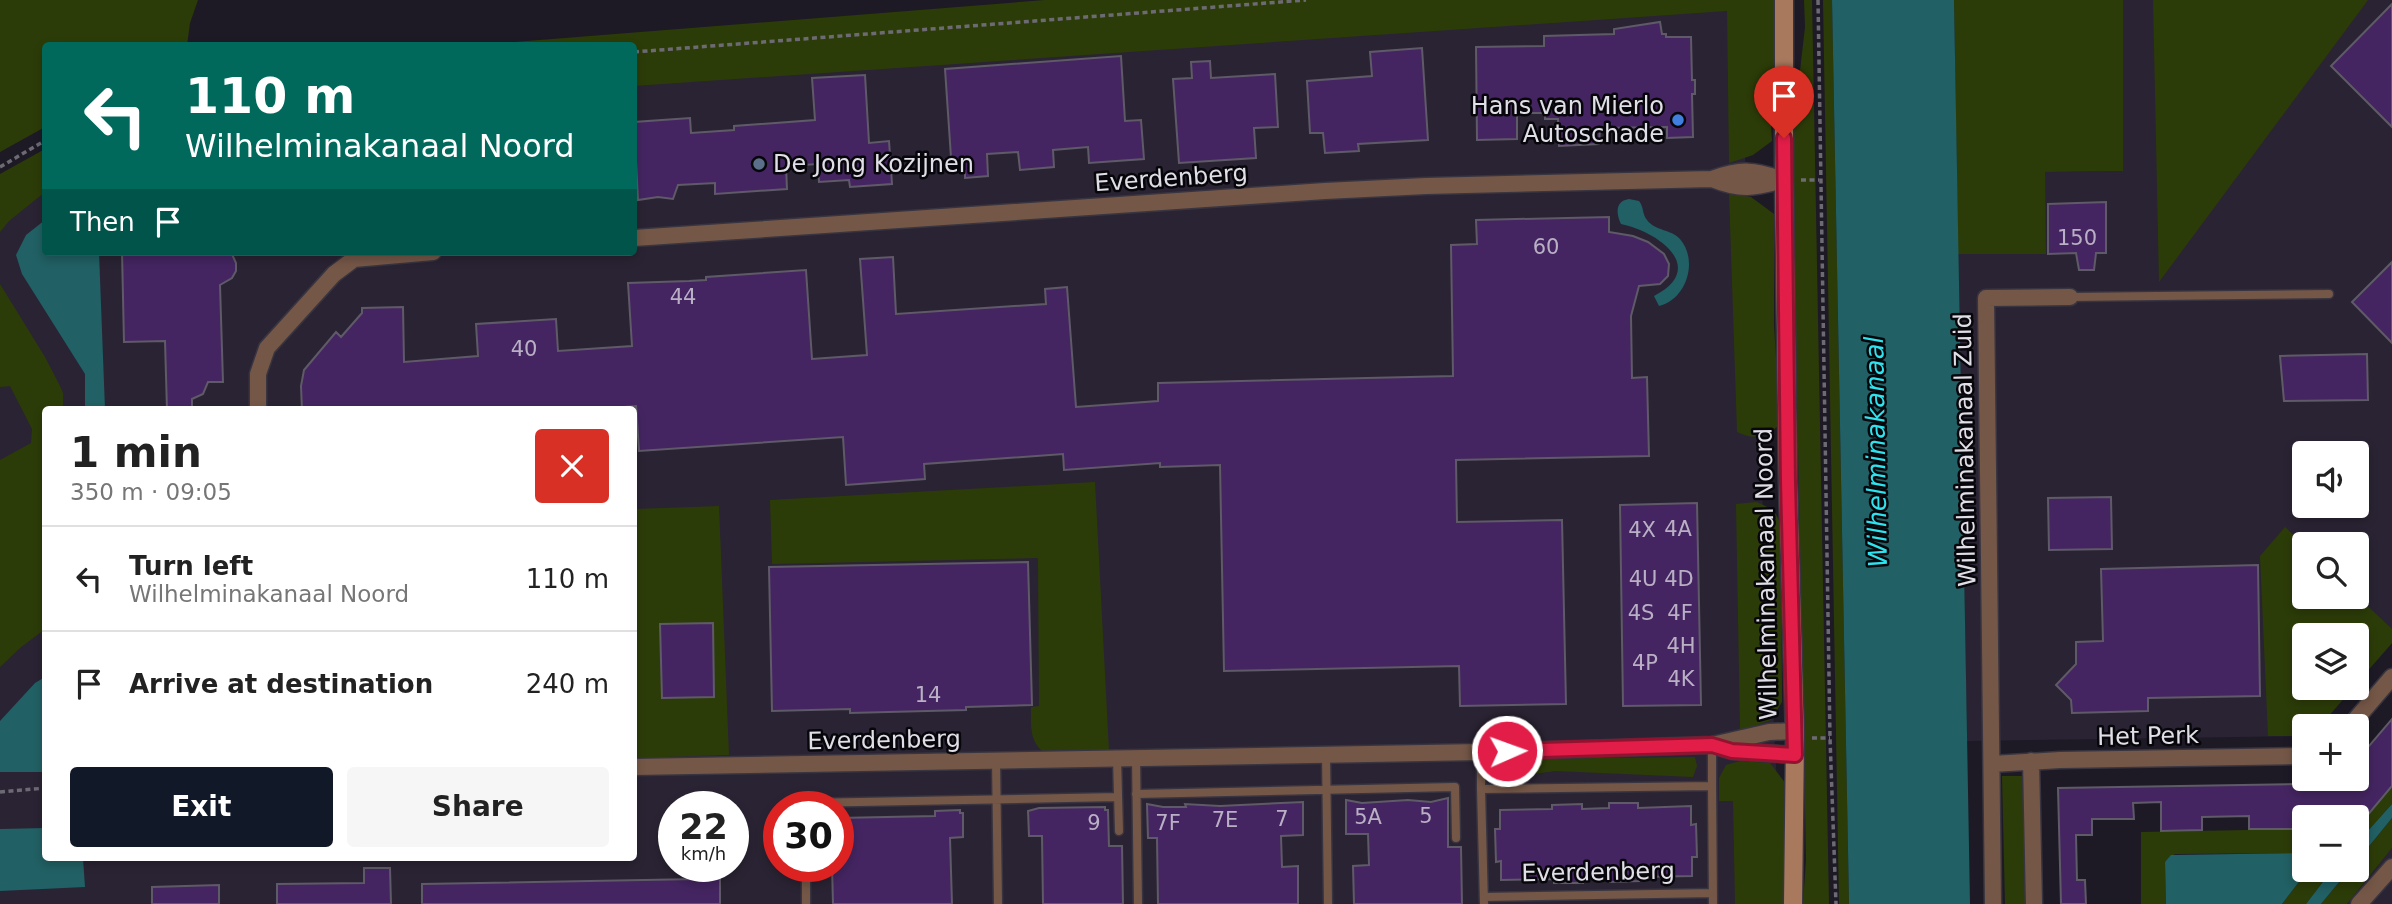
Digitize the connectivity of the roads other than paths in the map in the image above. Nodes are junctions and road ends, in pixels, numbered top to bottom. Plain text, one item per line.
1 (1784, 0) edge
2 (1784, 180) junction
3 (637, 238) edge
4 (388, 256) edge
5 (2329, 294) dead end
6 (2070, 297) joint
7 (258, 406) edge
8 (2392, 677) edge
9 (2360, 714) edge
10 (1795, 731) junction
11 (1712, 745) junction
12 (1481, 751) junction
13 (1325, 754) junction
14 (1795, 755) junction
15 (2292, 756) edge
16 (1117, 758) junction
17 (1136, 758) junction
18 (996, 760) junction
19 (2031, 761) junction
20 (1992, 764) junction
21 (637, 767) edge
22 (1712, 786) junction
23 (1481, 789) junction
24 (1326, 790) junction
25 (1136, 794) junction
26 (1118, 797) junction
27 (996, 801) junction
28 (854, 802) edge
29 (1119, 831) dead end
30 (1456, 838) dead end
31 (2392, 867) edge
32 (806, 882) edge
33 (1713, 893) junction
34 (1484, 900) edge
35 (806, 904) edge
36 (998, 904) edge
37 (1138, 904) edge
38 (1328, 904) edge
39 (1713, 904) edge
40 (1793, 904) edge
41 (1993, 904) edge
42 (2034, 904) edge
43 (2360, 904) edge

1 - 2 street, Wilhelminakanaal Noord
2 - 3 street, Everdenberg
2 - 10 street, Wilhelminakanaal Noord
4 - 7 street
5 - 6 lane, Wilhelminakanaal Zuid
6 - 20 street, Wilhelminakanaal Zuid
8 - 9 street
10 - 11 street, Everdenberg
10 - 14 street, Wilhelminakanaal Noord
11 - 12 street, Everdenberg
11 - 14 street, Everdenberg
11 - 22 lane
12 - 13 street, Everdenberg
12 - 23 lane, Everdenberg
13 - 17 street, Everdenberg
13 - 24 lane
14 - 40 street, Wilhelminakanaal Noord
15 - 19 street, Het Perk
16 - 17 street, Everdenberg
16 - 18 street, Everdenberg
16 - 26 lane
17 - 25 lane
18 - 21 street, Everdenberg
18 - 27 lane
19 - 20 street, Het Perk
19 - 42 street
20 - 41 street, Wilhelminakanaal Zuid
22 - 23 lane
22 - 33 lane
23 - 34 lane, Everdenberg
24 - 25 lane
24 - 30 lane
24 - 38 lane
25 - 37 lane
26 - 27 lane
26 - 29 lane
27 - 28 lane
27 - 36 lane
31 - 43 street
32 - 35 lane
33 - 34 lane, Everdenberg
33 - 39 lane

